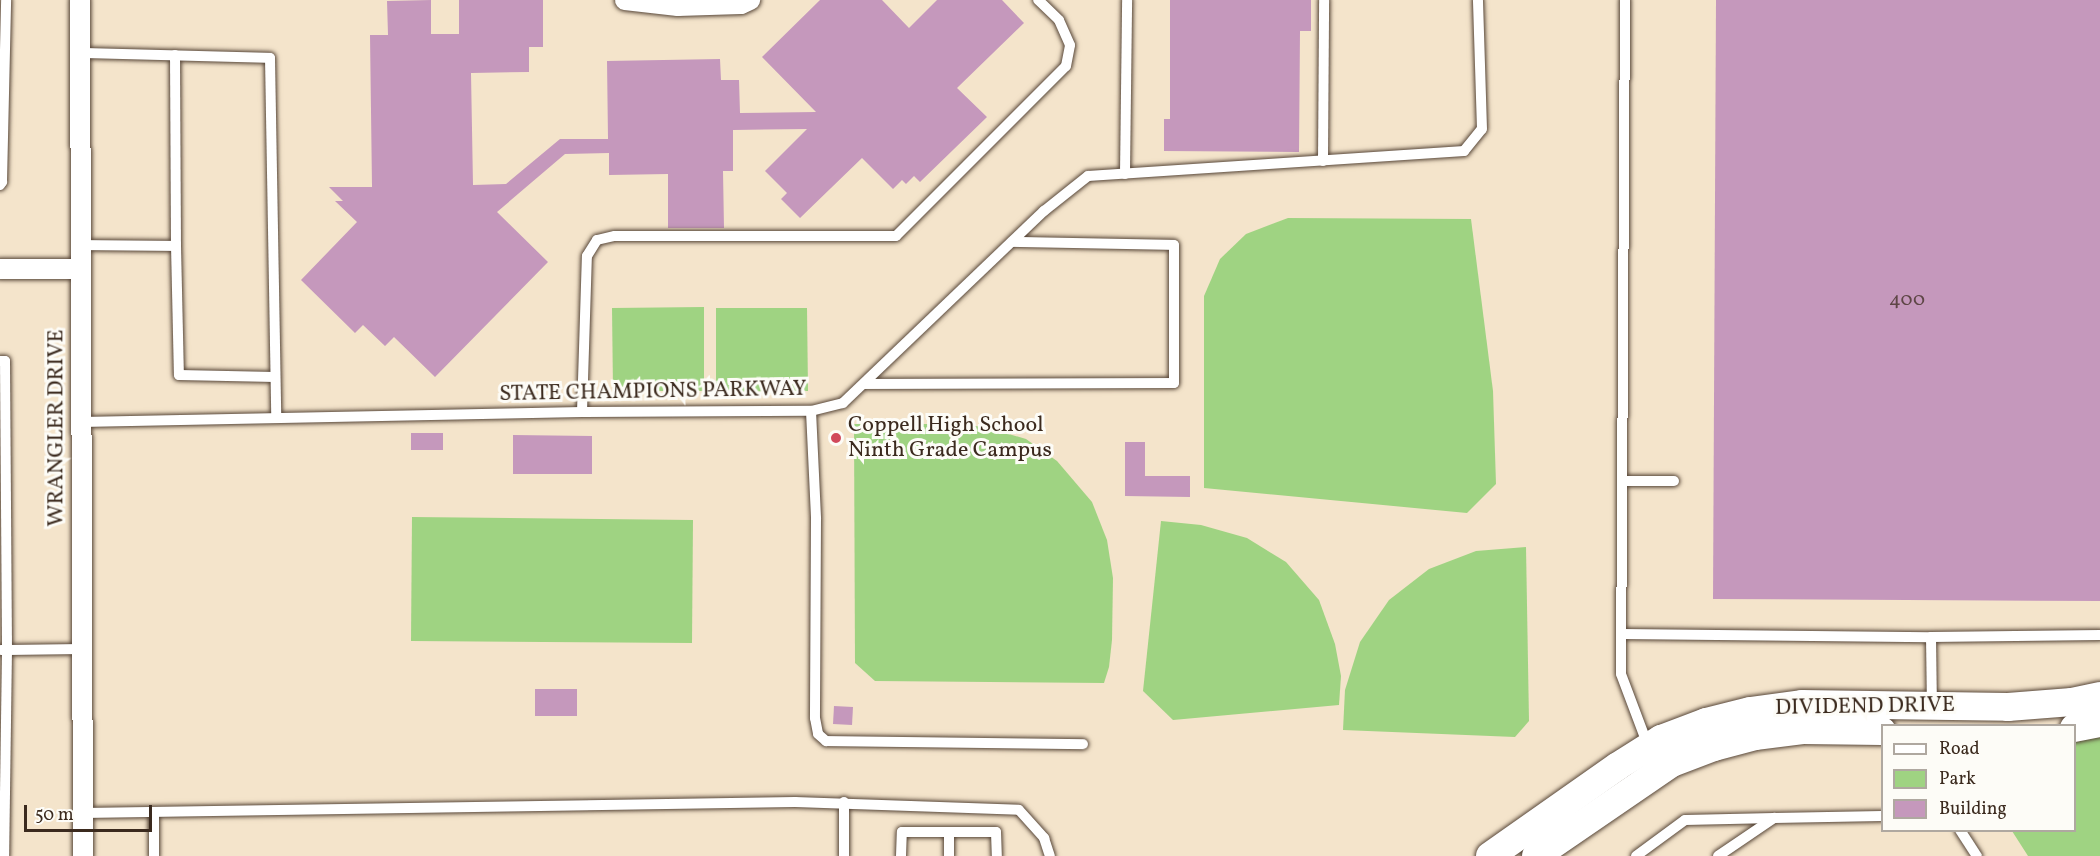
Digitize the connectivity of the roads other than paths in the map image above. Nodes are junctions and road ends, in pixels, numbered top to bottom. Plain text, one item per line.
1 (6, 0) edge
2 (80, 0) edge
3 (625, 0) edge
4 (750, 0) edge
5 (1038, 0) edge
6 (1127, 0) edge
7 (1324, 0) edge
8 (1478, 0) edge
9 (1625, 0) edge
10 (80, 53) junction
11 (175, 55) junction
12 (1319, 161) junction
13 (1125, 174) junction
14 (0, 185) edge
15 (1012, 242) junction
16 (81, 245) junction
17 (176, 246) junction
18 (81, 268) junction
19 (0, 269) edge
20 (0, 361) edge
21 (275, 377) junction
22 (864, 384) junction
23 (811, 411) junction
24 (582, 412) junction
25 (276, 418) junction
26 (81, 422) junction
27 (1622, 481) junction
28 (1674, 481) dead end
29 (1622, 634) junction
30 (2100, 635) edge
31 (1931, 637) junction
32 (82, 649) junction
33 (4, 650) edge
34 (2100, 696) edge
35 (1932, 706) junction
36 (2100, 723) edge
37 (2076, 728) edge
38 (1881, 731) edge
39 (1083, 744) dead end
40 (1654, 759) junction
41 (844, 802) junction
42 (154, 812) junction
43 (82, 813) junction
44 (1881, 816) edge
45 (1774, 818) junction
46 (949, 832) junction
47 (1961, 832) edge
48 (1528, 850) edge
49 (3, 856) edge
50 (83, 856) edge
51 (154, 856) edge
52 (844, 856) edge
53 (901, 856) edge
54 (949, 856) edge
55 (997, 856) edge
56 (1050, 856) edge
57 (1490, 856) edge
58 (1636, 856) edge
59 (1718, 856) edge
60 (1977, 856) edge

1 - 14 lane
2 - 10 street, WRANGLER DRIVE
3 - 4 street
5 - 24 lane
6 - 13 lane
7 - 12 lane
8 - 12 lane, STATE CHAMPIONS PARKWAY
9 - 27 lane
10 - 11 lane
10 - 16 street, WRANGLER DRIVE
11 - 17 lane
11 - 21 lane
12 - 13 lane, STATE CHAMPIONS PARKWAY
13 - 15 lane, STATE CHAMPIONS PARKWAY
15 - 22 lane, STATE CHAMPIONS PARKWAY
15 - 22 lane
16 - 17 lane
16 - 18 street, WRANGLER DRIVE
17 - 21 lane
18 - 19 street
18 - 26 street, WRANGLER DRIVE
20 - 33 lane
21 - 25 lane
22 - 23 lane, STATE CHAMPIONS PARKWAY
23 - 24 lane, STATE CHAMPIONS PARKWAY
23 - 39 lane
24 - 25 lane, STATE CHAMPIONS PARKWAY
25 - 26 lane, STATE CHAMPIONS PARKWAY
26 - 32 street, WRANGLER DRIVE
27 - 28 lane
27 - 29 lane
29 - 31 lane
29 - 40 lane
30 - 31 lane
31 - 35 lane
32 - 33 lane
32 - 43 street, WRANGLER DRIVE
33 - 49 lane
34 - 35 street, DIVIDEND DRIVE
35 - 40 street, DIVIDEND DRIVE
36 - 37 street
38 - 40 street, DIVIDEND DRIVE
40 - 48 street, DIVIDEND DRIVE
41 - 42 lane
41 - 52 lane
41 - 56 lane
42 - 43 lane
42 - 51 lane
43 - 50 street, WRANGLER DRIVE
44 - 45 lane
45 - 58 lane
45 - 59 lane
46 - 53 lane
46 - 54 lane
46 - 55 lane
47 - 60 lane
48 - 57 street, DIVIDEND DRIVE

